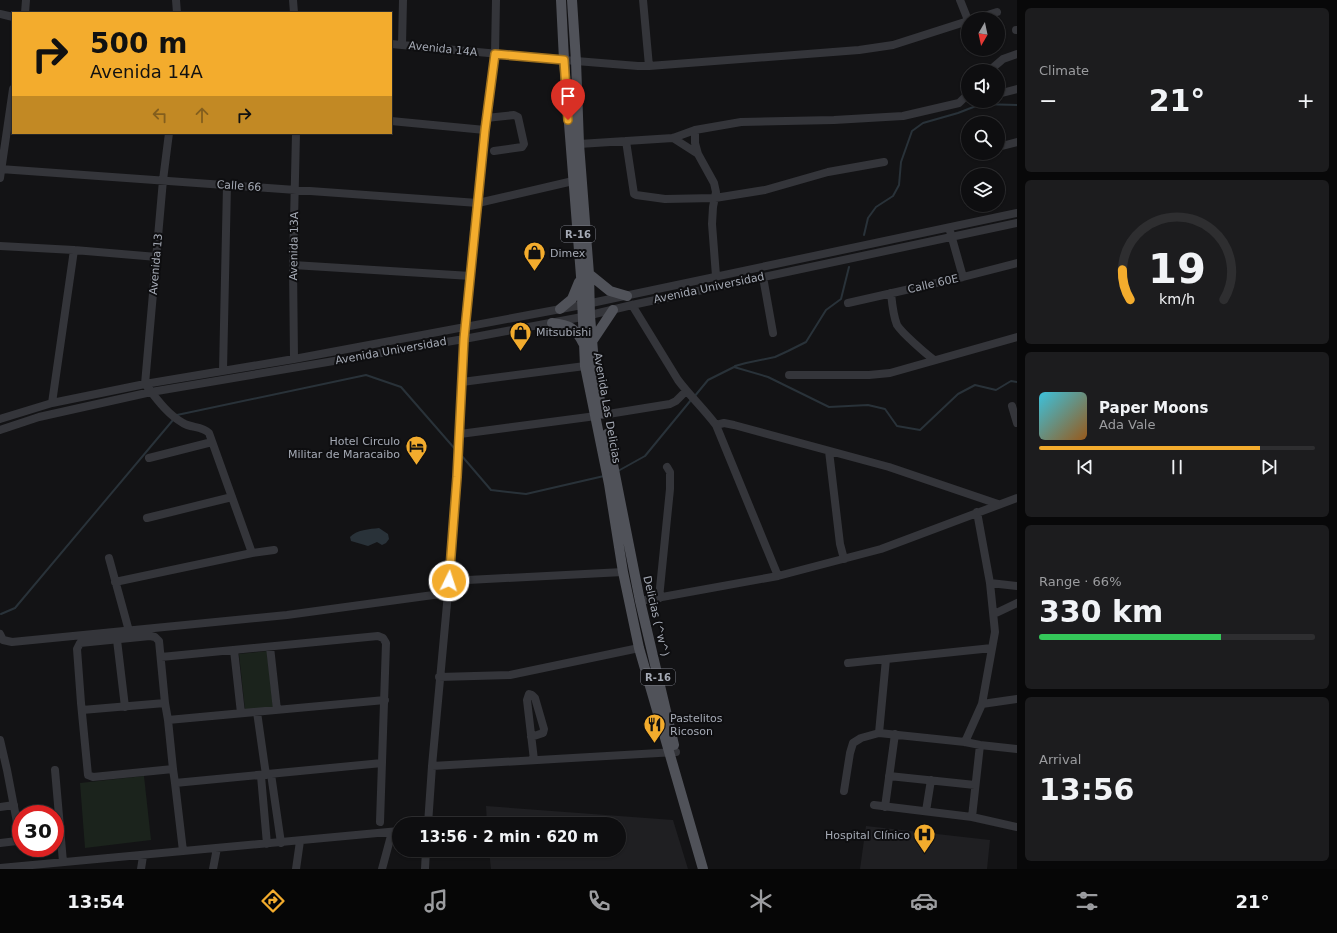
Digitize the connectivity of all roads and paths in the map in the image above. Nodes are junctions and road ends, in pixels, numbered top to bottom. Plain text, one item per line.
1 (26, 0) edge
2 (176, 0) edge
3 (293, 0) edge
4 (403, 0) edge
5 (496, 0) edge
6 (561, 0) edge
7 (572, 0) edge
8 (643, 0) edge
9 (960, 0) edge
10 (25, 12) edge
11 (177, 12) edge
12 (294, 12) edge
13 (965, 12) edge
14 (0, 14) edge
15 (12, 17) edge
16 (961, 22) edge
17 (392, 44) edge
18 (402, 45) junction
19 (495, 54) junction
20 (1017, 54) edge
21 (564, 60) junction
22 (576, 61) junction
23 (997, 64) edge
24 (649, 66) junction
25 (1017, 89) edge
26 (1005, 92) edge
27 (12, 96) edge
28 (959, 103) edge
29 (486, 118) junction
30 (392, 121) edge
31 (485, 130) junction
32 (695, 130) junction
33 (169, 134) edge
34 (296, 134) edge
35 (673, 138) junction
36 (626, 141) junction
37 (1017, 142) edge
38 (579, 144) junction
39 (1005, 145) edge
40 (494, 151) dead end
41 (698, 154) junction
42 (884, 162) dead end
43 (1, 169) edge
44 (0, 178) edge
45 (163, 180) junction
46 (574, 181) junction
47 (227, 185) junction
48 (295, 190) junction
49 (714, 198) junction
50 (478, 203) junction
51 (1017, 213) edge
52 (1017, 223) edge
53 (950, 227) junction
54 (951, 237) junction
55 (0, 246) edge
56 (74, 250) junction
57 (156, 257) junction
58 (1017, 263) edge
59 (292, 265) junction
60 (585, 275) junction
61 (471, 276) junction
62 (716, 276) junction
63 (763, 277) junction
64 (963, 277) junction
65 (891, 294) junction
66 (626, 296) junction
67 (848, 302) dead end
68 (586, 304) junction
69 (632, 305) junction
70 (560, 309) junction
71 (613, 310) junction
72 (586, 316) junction
73 (552, 323) junction
74 (466, 327) junction
75 (773, 333) dead end
76 (1017, 337) edge
77 (464, 339) junction
78 (588, 342) junction
79 (294, 359) junction
80 (934, 360) junction
81 (586, 366) junction
82 (223, 371) junction
83 (789, 375) dead end
84 (462, 382) junction
85 (145, 384) junction
86 (151, 392) junction
87 (688, 393) junction
88 (52, 403) junction
89 (1012, 406) dead end
90 (599, 416) junction
91 (0, 419) edge
92 (1017, 423) edge
93 (716, 425) junction
94 (0, 430) edge
95 (459, 435) junction
96 (212, 442) junction
97 (829, 451) junction
98 (149, 458) dead end
99 (667, 467) dead end
100 (613, 484) junction
101 (232, 497) junction
102 (1017, 498) edge
103 (998, 504) junction
104 (977, 512) junction
105 (147, 518) dead end
106 (274, 550) dead end
107 (252, 553) junction
108 (109, 558) dead end
109 (844, 559) junction
110 (623, 572) junction
111 (778, 576) junction
112 (449, 581) junction
113 (115, 582) junction
114 (990, 583) junction
115 (1017, 586) edge
116 (448, 593) junction
117 (659, 598) junction
118 (640, 601) junction
119 (1017, 603) edge
120 (994, 614) junction
121 (129, 631) junction
122 (1, 637) edge
123 (117, 640) junction
124 (270, 647) junction
125 (639, 648) junction
126 (992, 648) junction
127 (234, 650) junction
128 (161, 657) junction
129 (886, 659) junction
130 (848, 663) dead end
131 (439, 678) junction
132 (1017, 699) edge
133 (385, 700) junction
134 (165, 703) junction
135 (982, 704) junction
136 (125, 707) junction
137 (82, 710) junction
138 (277, 710) junction
139 (257, 712) junction
140 (241, 713) junction
141 (168, 720) junction
142 (879, 733) junction
143 (895, 734) junction
144 (531, 737) dead end
145 (0, 740) edge
146 (966, 742) junction
147 (980, 745) junction
148 (1017, 749) edge
149 (673, 752) junction
150 (534, 760) junction
151 (382, 764) junction
152 (432, 766) junction
153 (4, 770) edge
154 (56, 770) dead end
155 (172, 770) junction
156 (266, 775) junction
157 (889, 776) junction
158 (931, 780) junction
159 (175, 784) junction
160 (975, 785) junction
161 (844, 791) dead end
162 (12, 805) edge
163 (14, 805) edge
164 (874, 806) dead end
165 (0, 807) edge
166 (885, 807) junction
167 (926, 812) junction
168 (428, 817) edge
169 (972, 817) junction
170 (380, 822) dead end
171 (1017, 827) edge
172 (392, 832) edge
173 (300, 841) junction
174 (392, 841) edge
175 (12, 842) edge
176 (0, 843) edge
177 (281, 843) junction
178 (266, 844) junction
179 (218, 848) junction
180 (183, 851) junction
181 (143, 856) junction
182 (426, 857) edge
183 (63, 862) junction
184 (0, 868) edge
185 (141, 869) edge
186 (213, 869) edge
187 (296, 869) edge
188 (382, 869) edge
189 (425, 869) edge
190 (703, 869) edge
191 (710, 869) edge

1 - 10 street
2 - 11 street
3 - 12 street
4 - 18 street, Avenida 14A
5 - 19 street
6 - 21 main road, Avenida Las Delicias / R-16
7 - 22 main road, R-16
8 - 24 street
9 - 13 street
14 - 15 street
16 - 24 street, Avenida 14A
17 - 18 street
18 - 19 street, Avenida 14A
19 - 21 street, Avenida 14A
19 - 29 street
20 - 23 street
21 - 22 street, Avenida 14A
21 - 46 main road, Avenida Las Delicias / R-16
22 - 24 street, Avenida 14A
22 - 38 main road, R-16
25 - 26 street
27 - 43 street
28 - 32 street
29 - 31 street
29 - 40 street
30 - 31 street
31 - 50 street
32 - 35 street
32 - 41 street
33 - 45 street, Avenida 13
34 - 48 street, Avenida 13A
35 - 36 street
35 - 41 street
36 - 38 street
36 - 49 street
37 - 39 street
38 - 60 main road, R-16
41 - 49 street
42 - 49 street
43 - 44 street
43 - 45 street, Calle 66
45 - 47 street, Calle 66
45 - 57 street, Avenida 13
46 - 50 street, Calle 66
46 - 60 main road, Avenida Las Delicias / R-16
47 - 48 street, Calle 66
47 - 82 street
48 - 50 street, Calle 66
48 - 59 street, Avenida 13A
49 - 62 street
50 - 61 street
51 - 53 street, Avenida Universidad
52 - 54 street, Avenida Universidad
53 - 54 street
53 - 62 street, Avenida Universidad
54 - 63 street, Avenida Universidad
54 - 64 street
55 - 56 street
56 - 57 street
56 - 88 street
57 - 85 street, Avenida 13
58 - 64 street, Calle 60E
59 - 61 street
59 - 79 street, Avenida 13A
60 - 66 main road
60 - 68 main road, Avenida Las Delicias / R-16
60 - 70 main road
61 - 74 street
62 - 66 street, Avenida Universidad
63 - 69 street, Avenida Universidad
63 - 75 street
64 - 65 street, Calle 60E
65 - 67 street, Calle 60E
65 - 80 street
66 - 68 street, Avenida Universidad
68 - 70 street, Avenida Universidad
68 - 72 main road, Avenida Las Delicias / R-16
69 - 71 street, Avenida Universidad
69 - 87 street
70 - 74 street, Avenida Universidad
71 - 72 street, Avenida Universidad
71 - 78 main road
72 - 73 street, Avenida Universidad
72 - 78 main road, Avenida Las Delicias / R-16
73 - 77 street, Avenida Universidad
73 - 78 main road
74 - 77 street
74 - 79 street, Avenida Universidad
76 - 80 street
77 - 84 street
77 - 86 street, Avenida Universidad
78 - 81 main road, Avenida Las Delicias / R-16
78 - 90 main road, R-16
79 - 82 street, Avenida Universidad
80 - 83 street
81 - 84 street
81 - 90 main road, Avenida Las Delicias / R-16
82 - 85 street, Avenida Universidad
84 - 95 street
85 - 86 street
85 - 88 street, Avenida Universidad
86 - 94 street, Avenida Universidad
86 - 96 street
87 - 90 street
87 - 93 street
88 - 91 street, Avenida Universidad
89 - 92 street
90 - 95 street
90 - 100 main road, Avenida Las Delicias / R-16
93 - 97 street
93 - 111 street
95 - 112 street
96 - 98 street
96 - 101 street
97 - 103 street
97 - 109 street
99 - 117 street
100 - 110 main road, Delicias (^w^) / R-16
100 - 118 main road, Delicias (^w^) / R-16
101 - 105 street
101 - 107 street
102 - 103 street
103 - 104 street
104 - 109 street
104 - 114 street
106 - 107 street
107 - 113 street
108 - 113 street
109 - 111 street
110 - 112 street
110 - 125 main road, Delicias (^w^) / R-16
111 - 117 street
112 - 116 street
113 - 121 street
114 - 115 street
114 - 120 street
116 - 121 street
116 - 131 street
117 - 118 street
118 - 149 main road, Delicias (^w^) / R-16
119 - 120 street
120 - 126 street
121 - 122 street
123 - 128 street
123 - 136 street
123 - 137 street
124 - 127 street
124 - 133 street
124 - 138 street
125 - 131 street
125 - 149 main road, Delicias (^w^) / R-16
126 - 129 street
126 - 135 street
127 - 128 street
127 - 140 street
128 - 134 street
129 - 130 street
129 - 142 street
131 - 152 street
132 - 135 street
133 - 138 street
133 - 151 street
134 - 136 street
134 - 141 street
135 - 146 street
136 - 137 street
137 - 155 street
138 - 139 street
139 - 140 street
139 - 156 street
140 - 141 street
141 - 155 street
142 - 143 street
142 - 161 street
143 - 146 street
143 - 157 street
144 - 150 street
145 - 153 street
146 - 147 street
147 - 148 street
147 - 160 street
149 - 150 street
149 - 190 main road, Delicias (^w^) / R-16
149 - 191 main road, Delicias (^w^) / R-16
150 - 152 street
151 - 156 street
151 - 170 street
152 - 168 street
153 - 163 street
154 - 183 street
155 - 159 street
156 - 159 street
156 - 177 street
156 - 178 street
157 - 158 street
157 - 166 street
158 - 160 street
158 - 167 street
159 - 180 street
160 - 169 street
162 - 165 street
164 - 166 street
166 - 167 street
167 - 169 street
169 - 171 street
172 - 173 street
173 - 177 street
173 - 187 street
174 - 188 street
175 - 176 street
177 - 178 street
178 - 179 street
179 - 180 street
179 - 186 street
180 - 181 street
181 - 183 street
181 - 185 street
182 - 189 street
183 - 184 street

